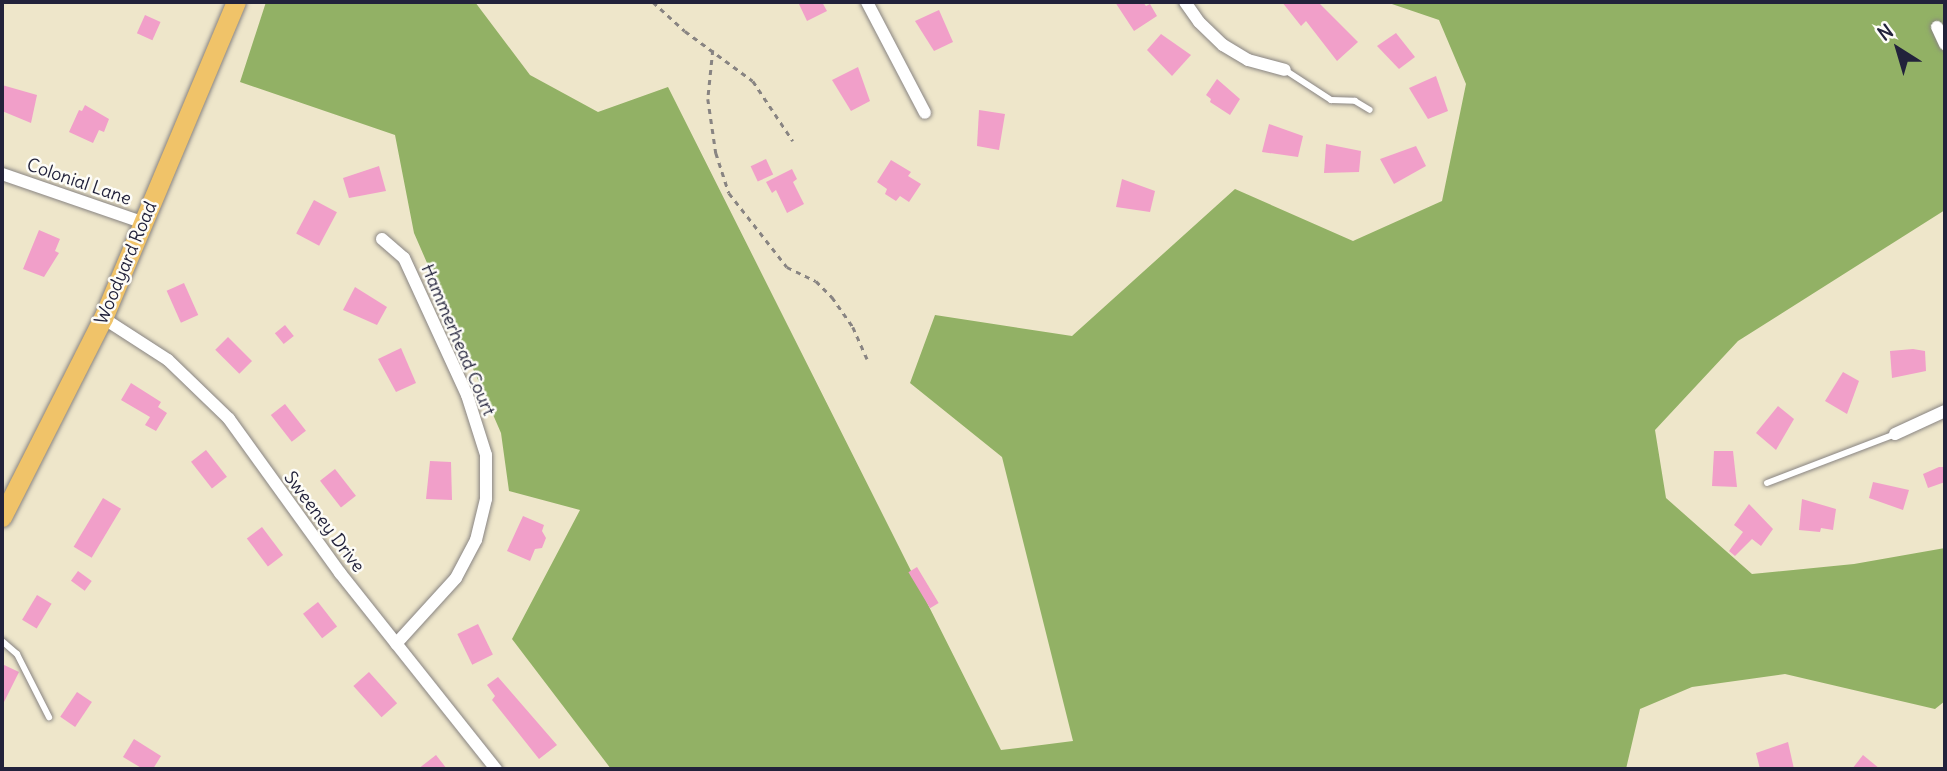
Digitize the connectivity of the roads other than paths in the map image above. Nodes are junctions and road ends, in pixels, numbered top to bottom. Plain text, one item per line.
1 (236, 2) edge
2 (867, 2) edge
3 (1185, 2) edge
4 (1937, 27) dead end
5 (1945, 44) edge
6 (1285, 70) joint
7 (1370, 110) dead end
8 (925, 113) dead end
9 (2, 174) edge
10 (144, 223) junction
11 (382, 239) dead end
12 (103, 318) junction
13 (1945, 411) edge
14 (1895, 434) joint
15 (1767, 482) dead end
16 (2, 517) edge
17 (2, 641) edge
18 (396, 643) junction
19 (49, 717) dead end
20 (496, 769) edge

1 - 10 main road, Woodyard Road
2 - 8 street
3 - 6 street
4 - 5 street
6 - 7 lane
9 - 10 street, Colonial Lane
10 - 12 main road, Woodyard Road
11 - 18 street, Hammerhead Court
12 - 16 main road, Woodyard Road
12 - 18 street, Sweeney Drive
13 - 14 street
14 - 15 lane
17 - 19 lane
18 - 20 street, Sweeney Drive

